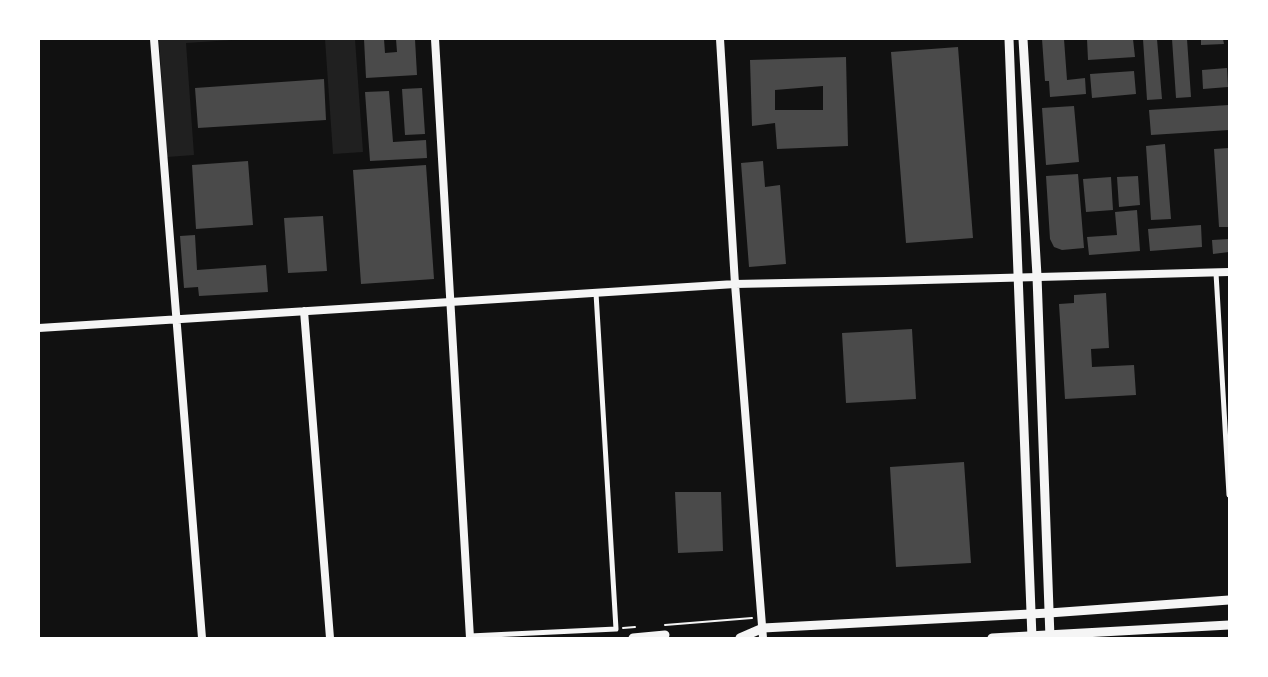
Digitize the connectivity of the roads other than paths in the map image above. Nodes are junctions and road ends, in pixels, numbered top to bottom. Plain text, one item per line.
1 (154, 39) edge
2 (435, 39) edge
3 (720, 39) edge
4 (1009, 39) edge
5 (1023, 39) edge
6 (1216, 272) junction
7 (1229, 272) edge
8 (1037, 276) junction
9 (1019, 278) junction
10 (735, 284) junction
11 (596, 293) junction
12 (450, 302) junction
13 (304, 311) junction
14 (175, 319) junction
15 (39, 328) edge
16 (1229, 495) edge
17 (1229, 600) edge
18 (1049, 613) junction
19 (1031, 614) junction
20 (1229, 625) edge
21 (763, 628) junction
22 (666, 635) dead end
23 (470, 637) edge
24 (1032, 637) edge
25 (1050, 637) edge
26 (202, 638) edge
27 (330, 638) edge
28 (633, 638) edge
29 (740, 638) edge
30 (763, 638) edge
31 (992, 638) edge

1 - 14 street
2 - 12 street
3 - 10 street
4 - 9 main road
5 - 8 main road
6 - 7 street
6 - 8 street
6 - 16 street
8 - 9 street
8 - 18 main road
9 - 10 street
9 - 19 main road
10 - 11 street
10 - 21 street
11 - 12 street
11 - 23 street
12 - 13 street
12 - 23 street
13 - 14 street
13 - 27 street
14 - 15 street
14 - 26 street
17 - 18 main road
18 - 19 main road
18 - 25 main road
19 - 21 main road
19 - 24 main road
20 - 25 main road
21 - 29 main road
21 - 30 street
22 - 28 main road
24 - 25 main road
24 - 31 main road

